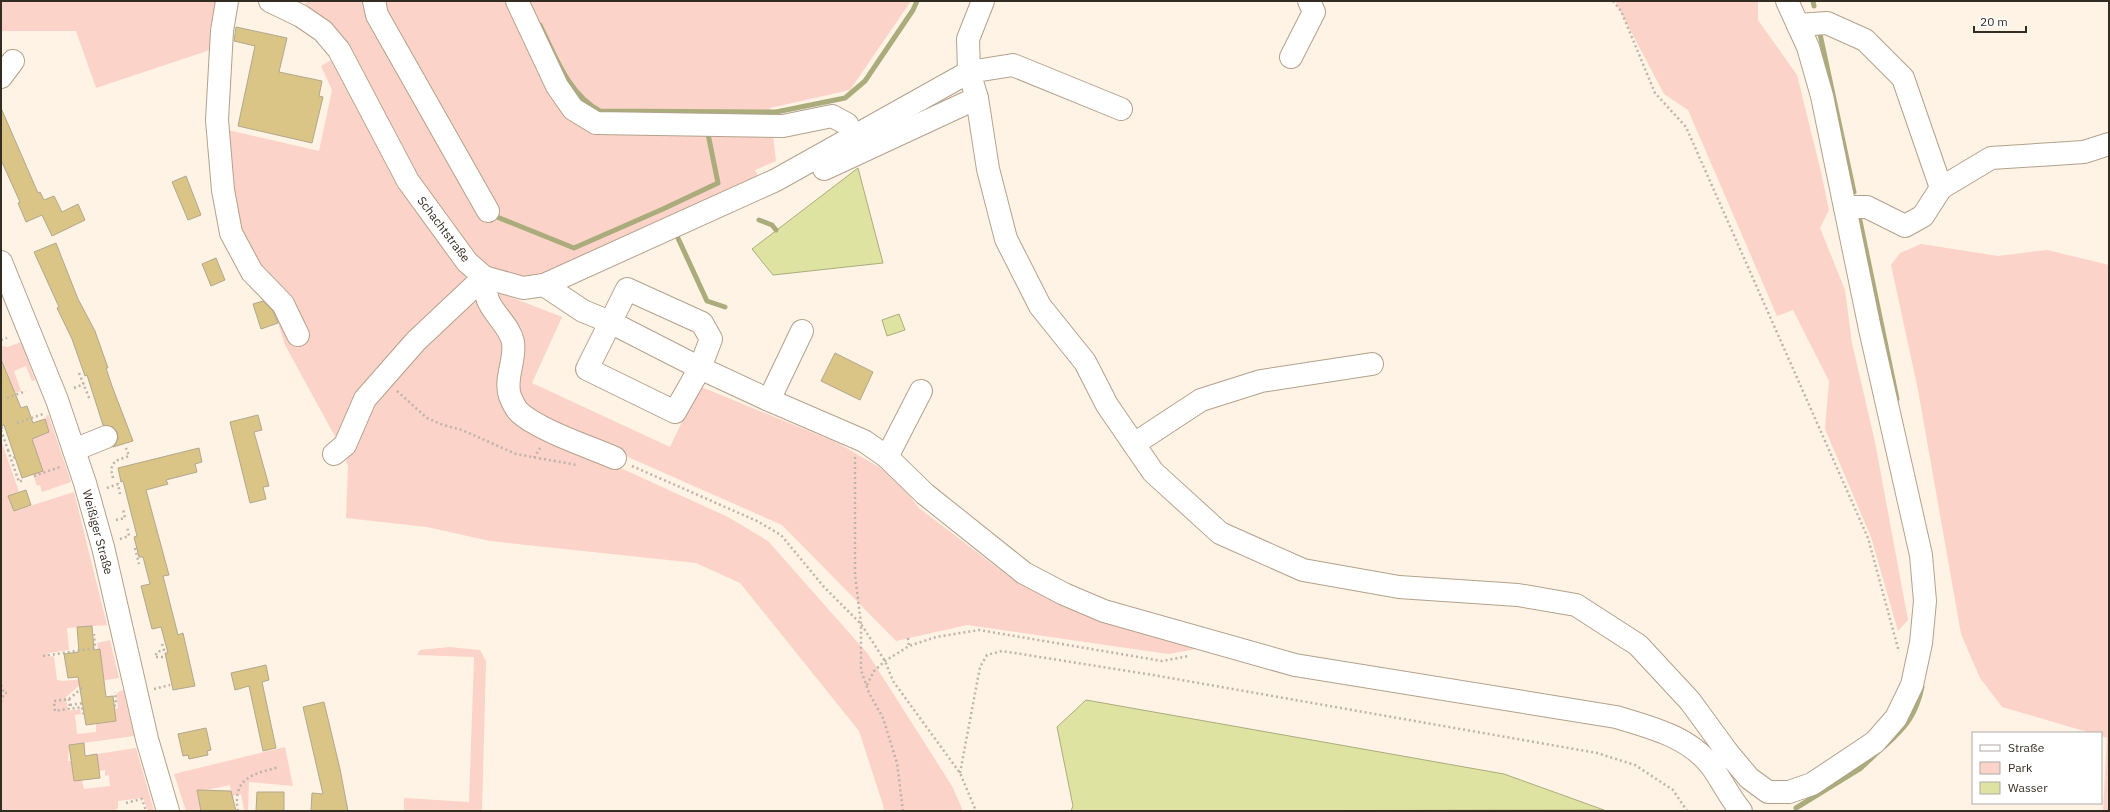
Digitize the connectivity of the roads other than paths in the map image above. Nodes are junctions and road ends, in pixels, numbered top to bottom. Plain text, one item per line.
1 (227, 1) edge
2 (270, 1) edge
3 (374, 1) edge
4 (517, 1) edge
5 (983, 1) edge
6 (1309, 1) edge
7 (1787, 1) edge
8 (1798, 25) junction
9 (1291, 57) dead end
10 (969, 72) junction
11 (977, 98) junction
12 (1121, 109) dead end
13 (854, 137) junction
14 (2109, 144) edge
15 (770, 183) junction
16 (1941, 188) junction
17 (1845, 207) junction
18 (488, 211) dead end
19 (1, 262) edge
20 (484, 277) junction
21 (544, 285) junction
22 (610, 322) junction
23 (802, 330) dead end
24 (298, 335) dead end
25 (1372, 364) dead end
26 (700, 368) junction
27 (921, 391) dead end
28 (769, 400) junction
29 (106, 438) dead end
30 (1134, 444) junction
31 (334, 454) dead end
32 (70, 457) junction
33 (887, 457) junction
34 (615, 458) road end
35 (1728, 753) junction
36 (1711, 766) junction
37 (168, 811) edge
38 (1741, 811) edge

1 - 24 street
2 - 20 street, Schachtstraße
3 - 18 street
4 - 13 street
5 - 10 street
6 - 9 street
7 - 8 street
8 - 16 street
8 - 17 street
10 - 11 street
10 - 12 street
10 - 13 street
11 - 15 street
11 - 30 street
13 - 15 street
14 - 16 street
15 - 21 street, Schachtstraße
16 - 17 street
17 - 35 street
19 - 32 street, Weißiger Straße
20 - 21 street, Schachtstraße
20 - 31 street
20 - 34 street
21 - 22 street
22 - 26 street
22 - 26 street
22 - 26 street
23 - 28 street
25 - 30 street
26 - 28 street
27 - 33 street
28 - 33 street
29 - 32 street
30 - 35 street
32 - 37 street, Weißiger Straße
33 - 36 street
35 - 36 street
36 - 38 street

